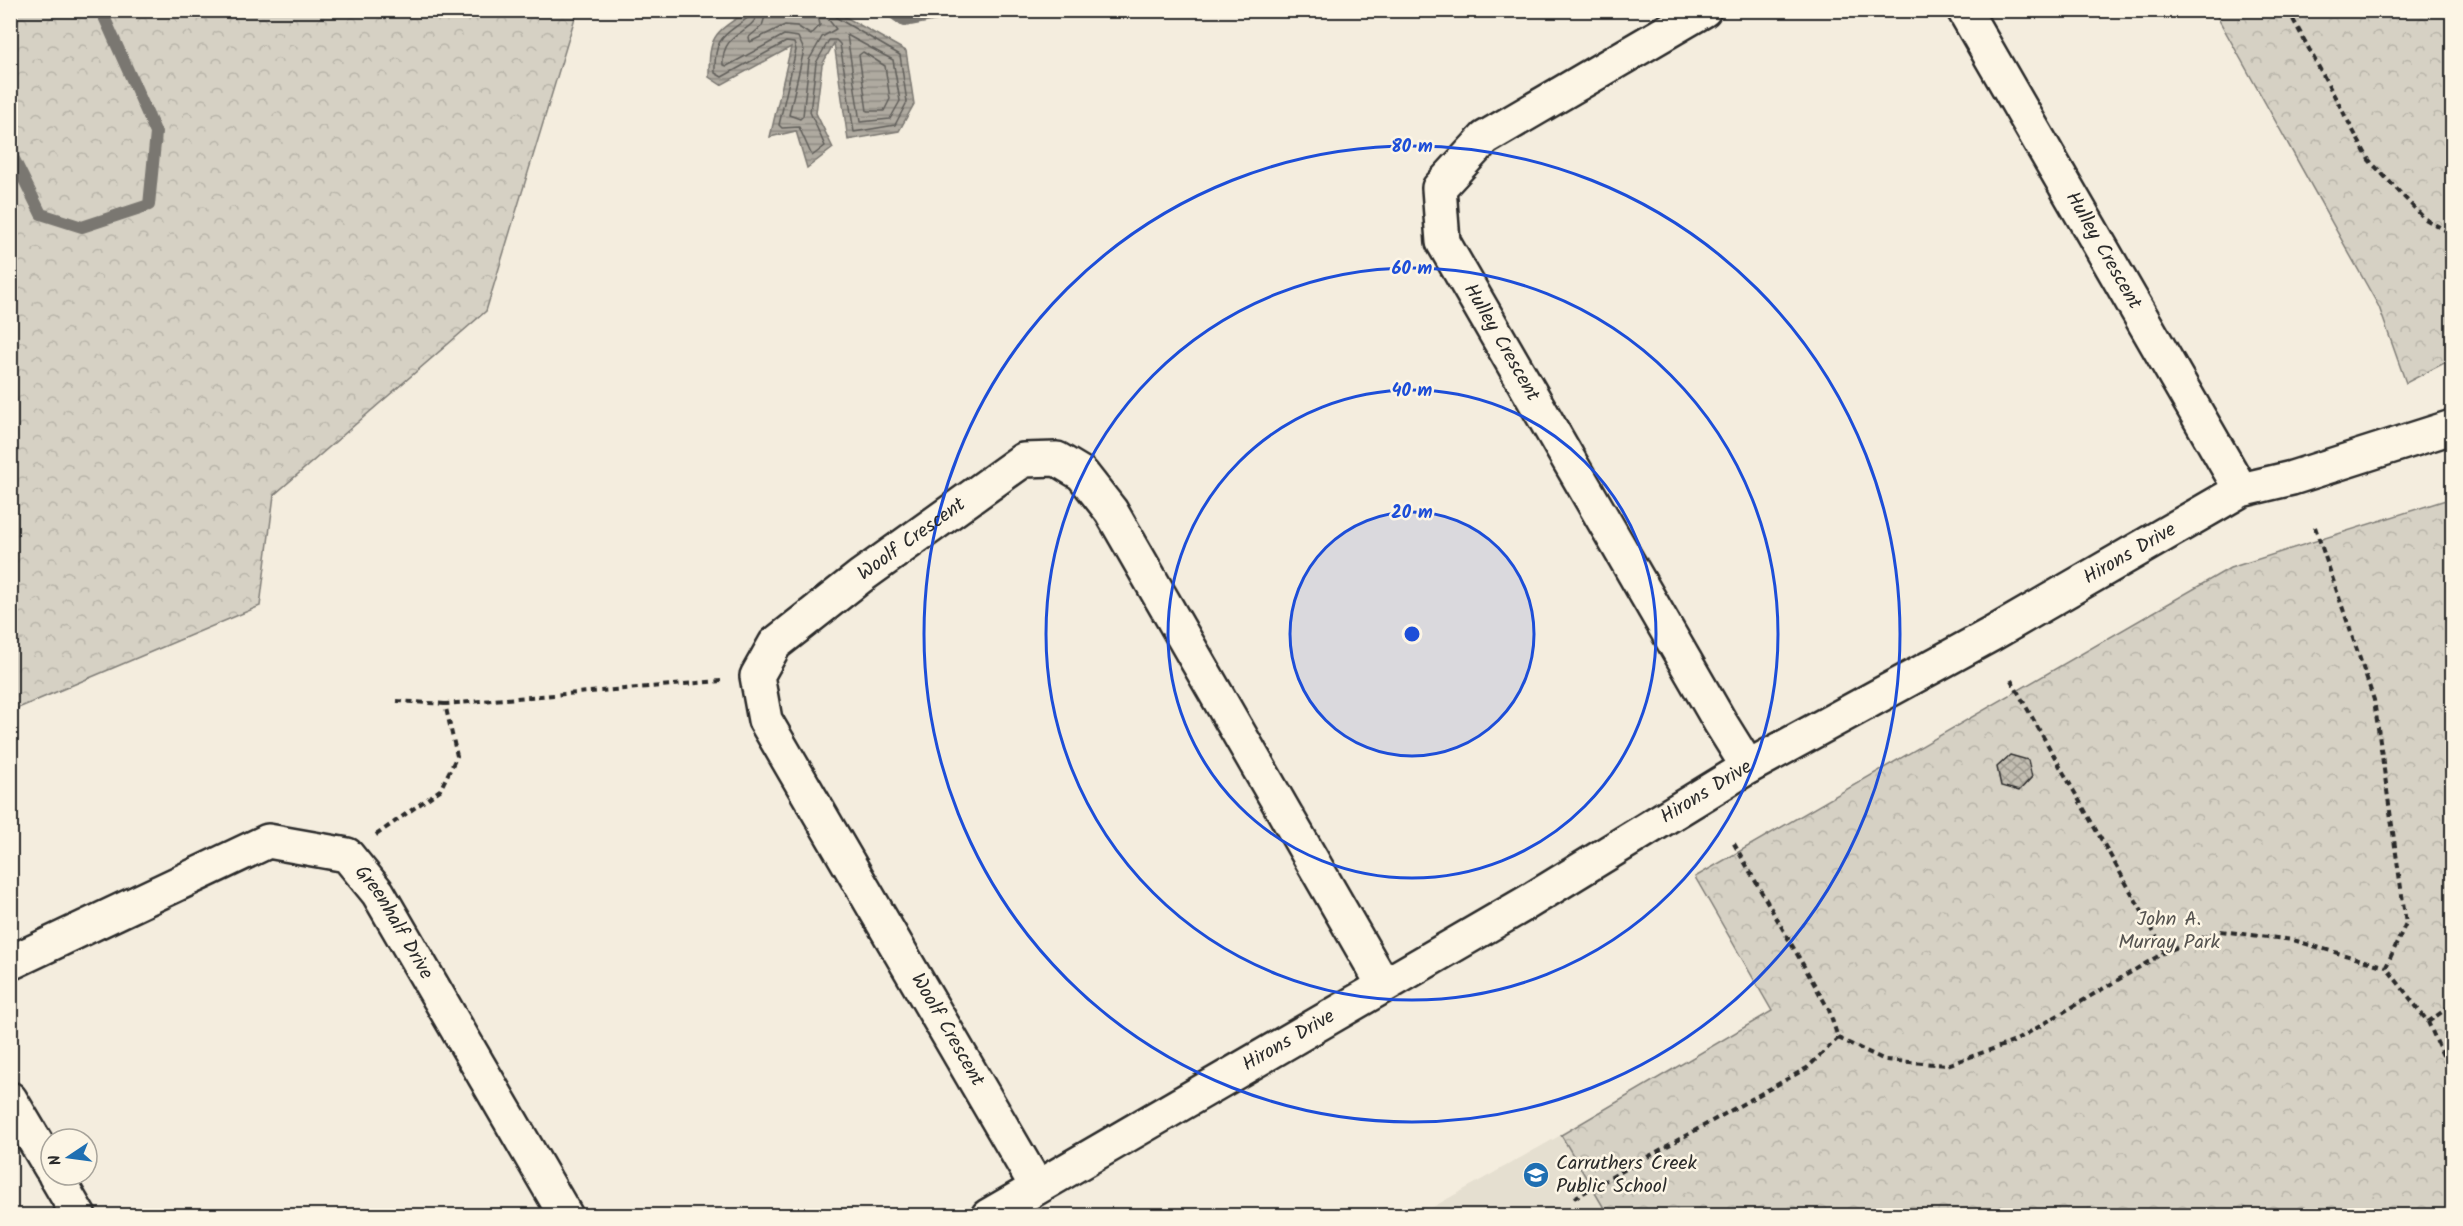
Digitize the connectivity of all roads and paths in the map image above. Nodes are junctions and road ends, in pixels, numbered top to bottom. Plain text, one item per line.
1 (1704, 10) edge
2 (1964, 10) edge
3 (2288, 10) edge
4 (2452, 234) edge
5 (2452, 427) edge
6 (2241, 490) junction
7 (2315, 526) dead end
8 (757, 676) junction
9 (2011, 680) dead end
10 (397, 701) dead end
11 (445, 704) junction
12 (1748, 767) junction
13 (1734, 842) dead end
14 (347, 855) junction
15 (2165, 952) junction
16 (10, 963) edge
17 (2386, 967) junction
18 (1383, 984) junction
19 (2452, 1005) edge
20 (2428, 1022) junction
21 (1838, 1038) junction
22 (2452, 1076) edge
23 (10, 1099) edge
24 (39, 1148) edge
25 (62, 1187) edge
26 (1037, 1187) junction
27 (1574, 1198) dead end
28 (79, 1215) edge
29 (566, 1215) edge
30 (988, 1215) edge

1 - 12 street, Hulley Crescent
2 - 6 street, Hulley Crescent
3 - 4 path
5 - 6 street, Hirons Drive
6 - 12 street, Hirons Drive
7 - 17 path
8 - 11 path
8 - 18 street, Woolf Crescent
8 - 26 street, Woolf Crescent
9 - 15 path
10 - 11 path
11 - 14 path
12 - 18 street, Hirons Drive
13 - 21 path
14 - 16 street, Greenhalf Drive
14 - 29 street, Greenhalf Drive
15 - 17 path
15 - 21 path
17 - 20 path
18 - 26 street, Hirons Drive
19 - 20 path
20 - 22 path
21 - 27 path
23 - 24 street
25 - 28 street
26 - 30 street, Hirons Drive

